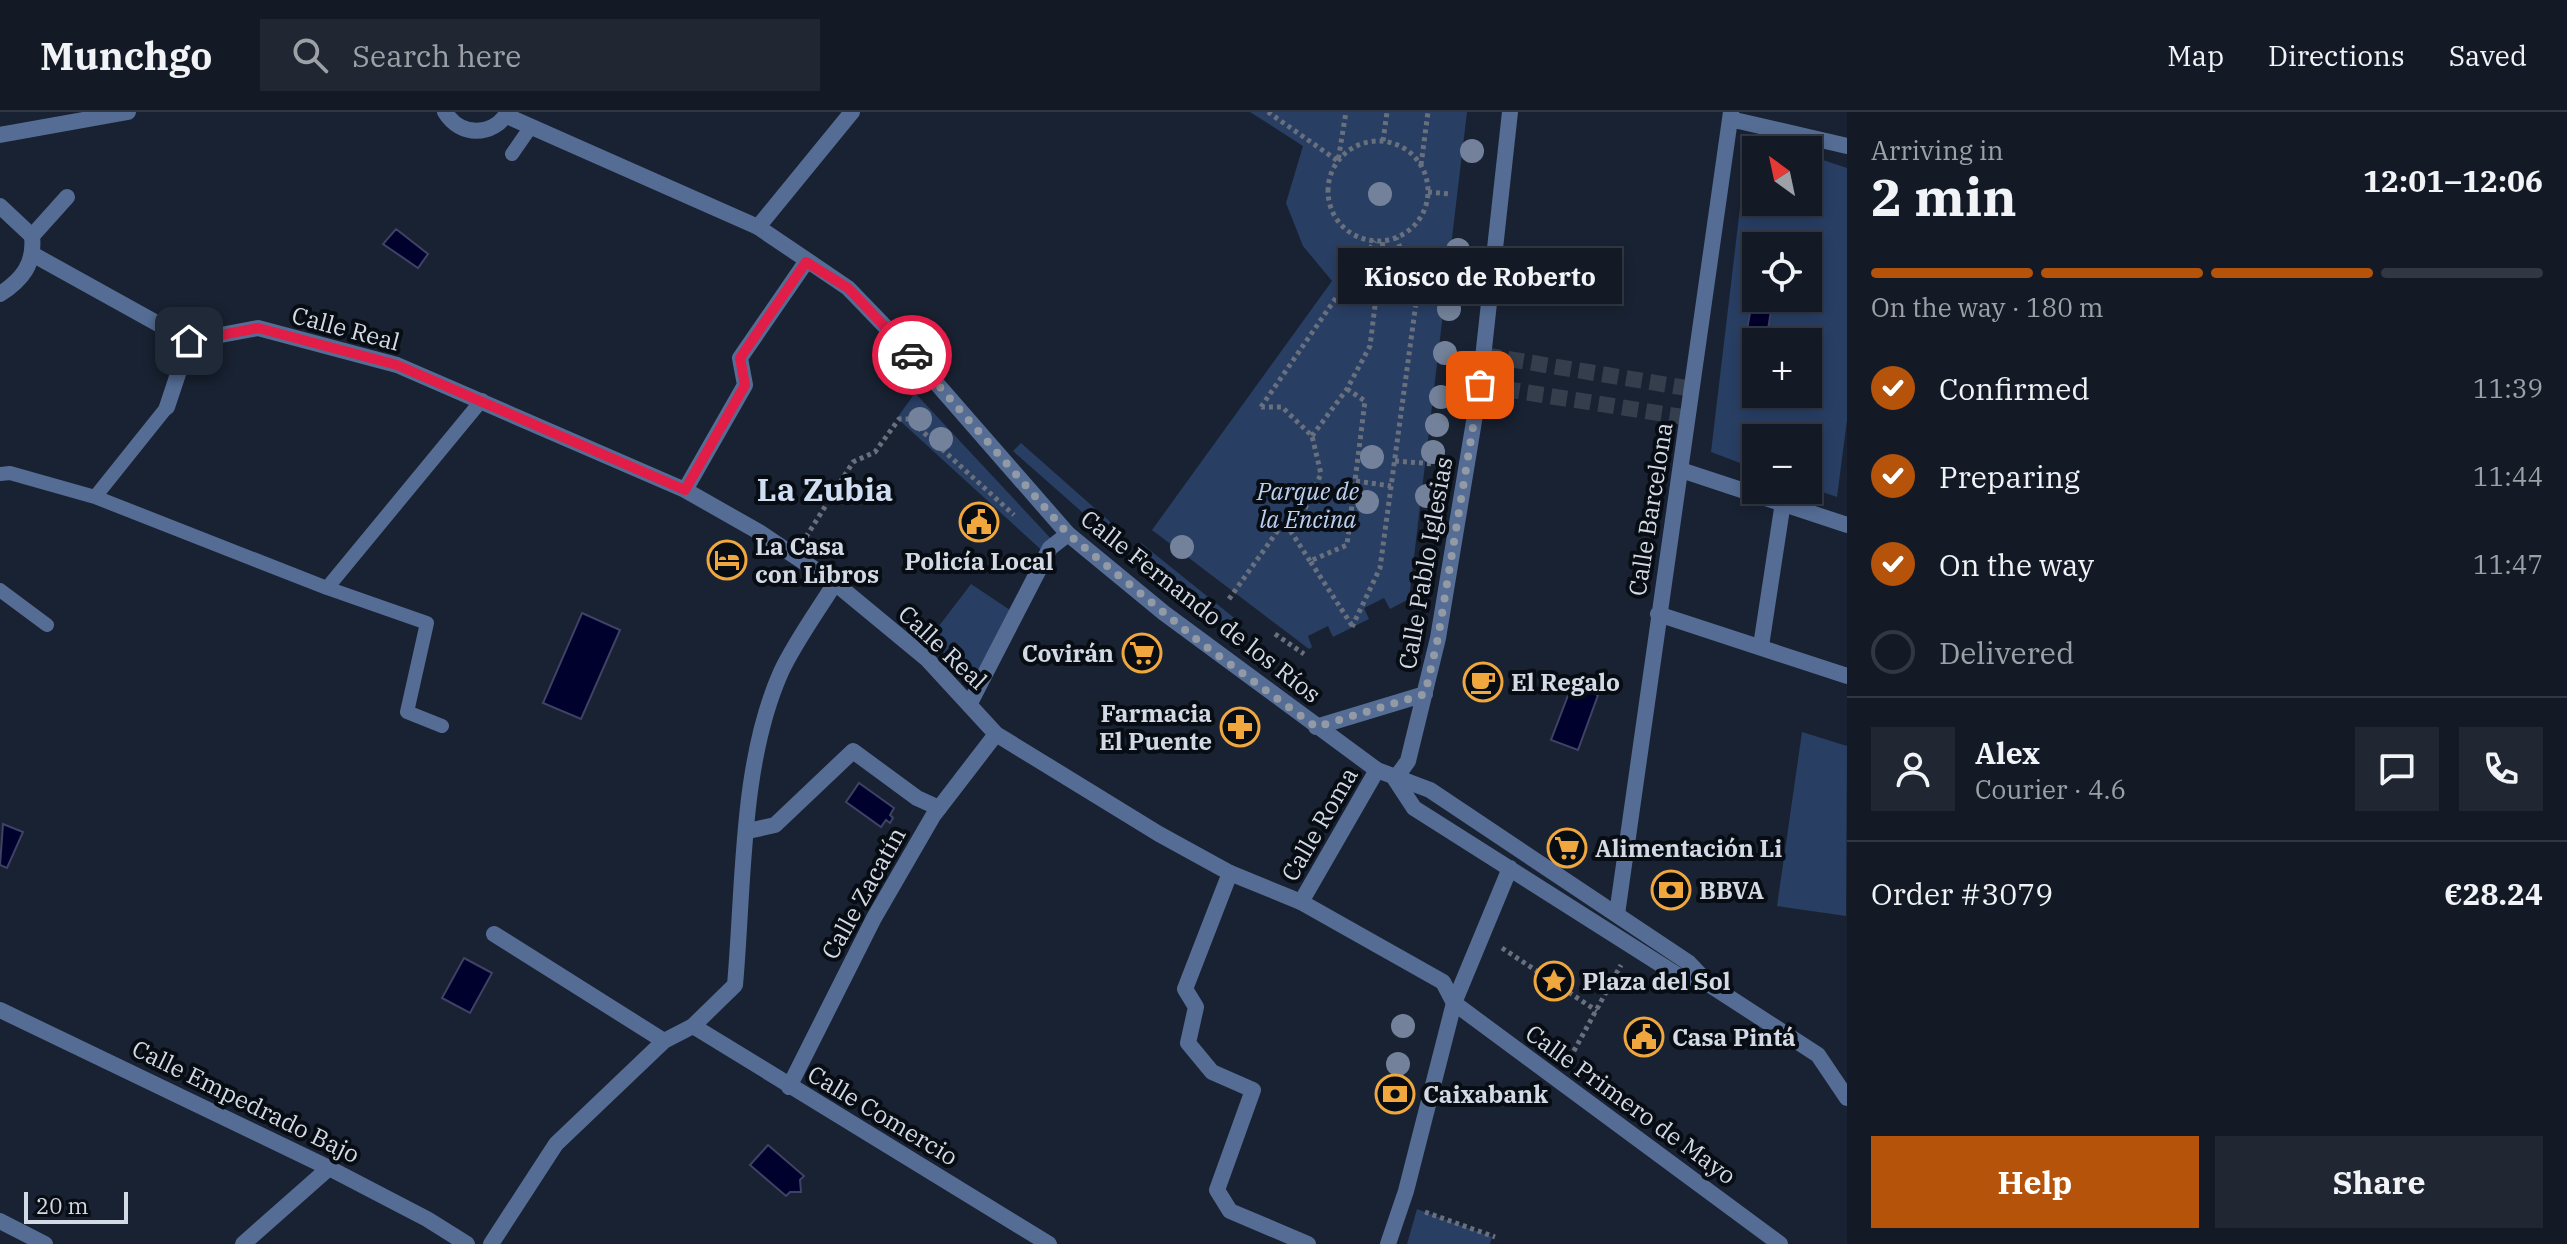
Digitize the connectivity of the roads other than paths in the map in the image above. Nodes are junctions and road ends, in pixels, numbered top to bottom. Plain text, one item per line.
1 (128, 112) edge
2 (445, 112) edge
3 (852, 112) edge
4 (1510, 112) edge
5 (508, 114) edge
6 (1730, 115) edge
7 (530, 128) junction
8 (0, 135) edge
9 (1847, 146) edge
10 (512, 154) dead end
11 (67, 197) dead end
12 (0, 206) edge
13 (758, 227) junction
14 (32, 236) junction
15 (34, 255) junction
16 (806, 262) junction
17 (0, 294) edge
18 (189, 341) junction
19 (482, 400) junction
20 (167, 407) joint
21 (1681, 470) junction
22 (0, 474) edge
23 (1742, 489) edge
24 (685, 490) junction
25 (95, 497) junction
26 (1783, 504) edge
27 (1789, 504) edge
28 (1847, 525) edge
29 (1068, 534) junction
30 (835, 583) junction
31 (327, 588) junction
32 (0, 590) edge
33 (1658, 614) junction
34 (47, 625) dead end
35 (1761, 646) junction
36 (1847, 676) edge
37 (1425, 694) junction
38 (970, 703) junction
39 (442, 726) dead end
40 (1316, 727) junction
41 (996, 734) junction
42 (1377, 770) junction
43 (1395, 779) junction
44 (939, 808) junction
45 (748, 831) junction
46 (1510, 868) junction
47 (1230, 873) junction
48 (1580, 889) junction
49 (1301, 902) junction
50 (1617, 914) junction
51 (494, 934) dead end
52 (1710, 985) junction
53 (1454, 1003) junction
54 (0, 1010) edge
55 (693, 1026) junction
56 (664, 1041) junction
57 (789, 1087) junction
58 (1847, 1098) edge
59 (329, 1168) junction
60 (0, 1221) edge
61 (45, 1244) edge
62 (243, 1244) edge
63 (467, 1244) edge
64 (491, 1244) edge
65 (1049, 1244) edge
66 (1308, 1244) edge
67 (1388, 1244) edge
68 (1780, 1244) edge

1 - 8 street
2 - 5 street
3 - 13 street
4 - 37 street, Calle Pablo Iglesias
5 - 7 street, Calle Fernando de los Ríos
6 - 9 street
6 - 21 street, Calle Barcelona
7 - 10 lane
7 - 13 street, Calle Fernando de los Ríos
11 - 14 street
12 - 14 street
13 - 16 street, Calle Fernando de los Ríos
14 - 15 street
15 - 17 street
15 - 18 street
16 - 24 street
16 - 29 street, Calle Fernando de los Ríos
18 - 19 street, Calle Real
18 - 20 street
19 - 24 street, Calle Real
19 - 31 lane
20 - 25 lane
21 - 23 street
21 - 33 street, Calle Barcelona
22 - 25 lane
24 - 30 street, Calle Real
25 - 31 lane
26 - 35 street
27 - 28 street
29 - 38 street
29 - 40 street, Calle Fernando de los Ríos
30 - 38 street, Calle Real
30 - 45 street
31 - 39 lane
32 - 34 lane
33 - 35 street
33 - 50 street, Calle Barcelona
35 - 36 street
37 - 40 street, Calle Fernando de los Ríos
37 - 43 street, Calle Pablo Iglesias
38 - 41 street, Calle Real
40 - 42 street, Calle Fernando de los Ríos
41 - 44 street, Calle Zacatín
41 - 47 street, Calle Real
42 - 43 street, Calle Fernando de los Ríos
42 - 49 street, Calle Roma
43 - 46 street, Calle Fernando de los Ríos
43 - 48 street, Calle Fernando de los Ríos
44 - 45 street
44 - 57 street, Calle Zacatín
45 - 55 street
46 - 48 street
46 - 52 street
46 - 53 street
47 - 49 street, Calle Real
47 - 66 street
48 - 50 street, Calle Fernando de los Ríos
49 - 53 street, Calle Real
50 - 52 street, Calle Fernando de los Ríos
51 - 56 street
52 - 58 street
53 - 67 street
53 - 68 street, Calle Primero de Mayo
54 - 59 street, Calle Empedrado Bajo
55 - 56 street
55 - 57 street, Calle Comercio
56 - 64 street
57 - 65 street, Calle Comercio
59 - 62 street
59 - 63 street, Calle Empedrado Bajo
60 - 61 street

